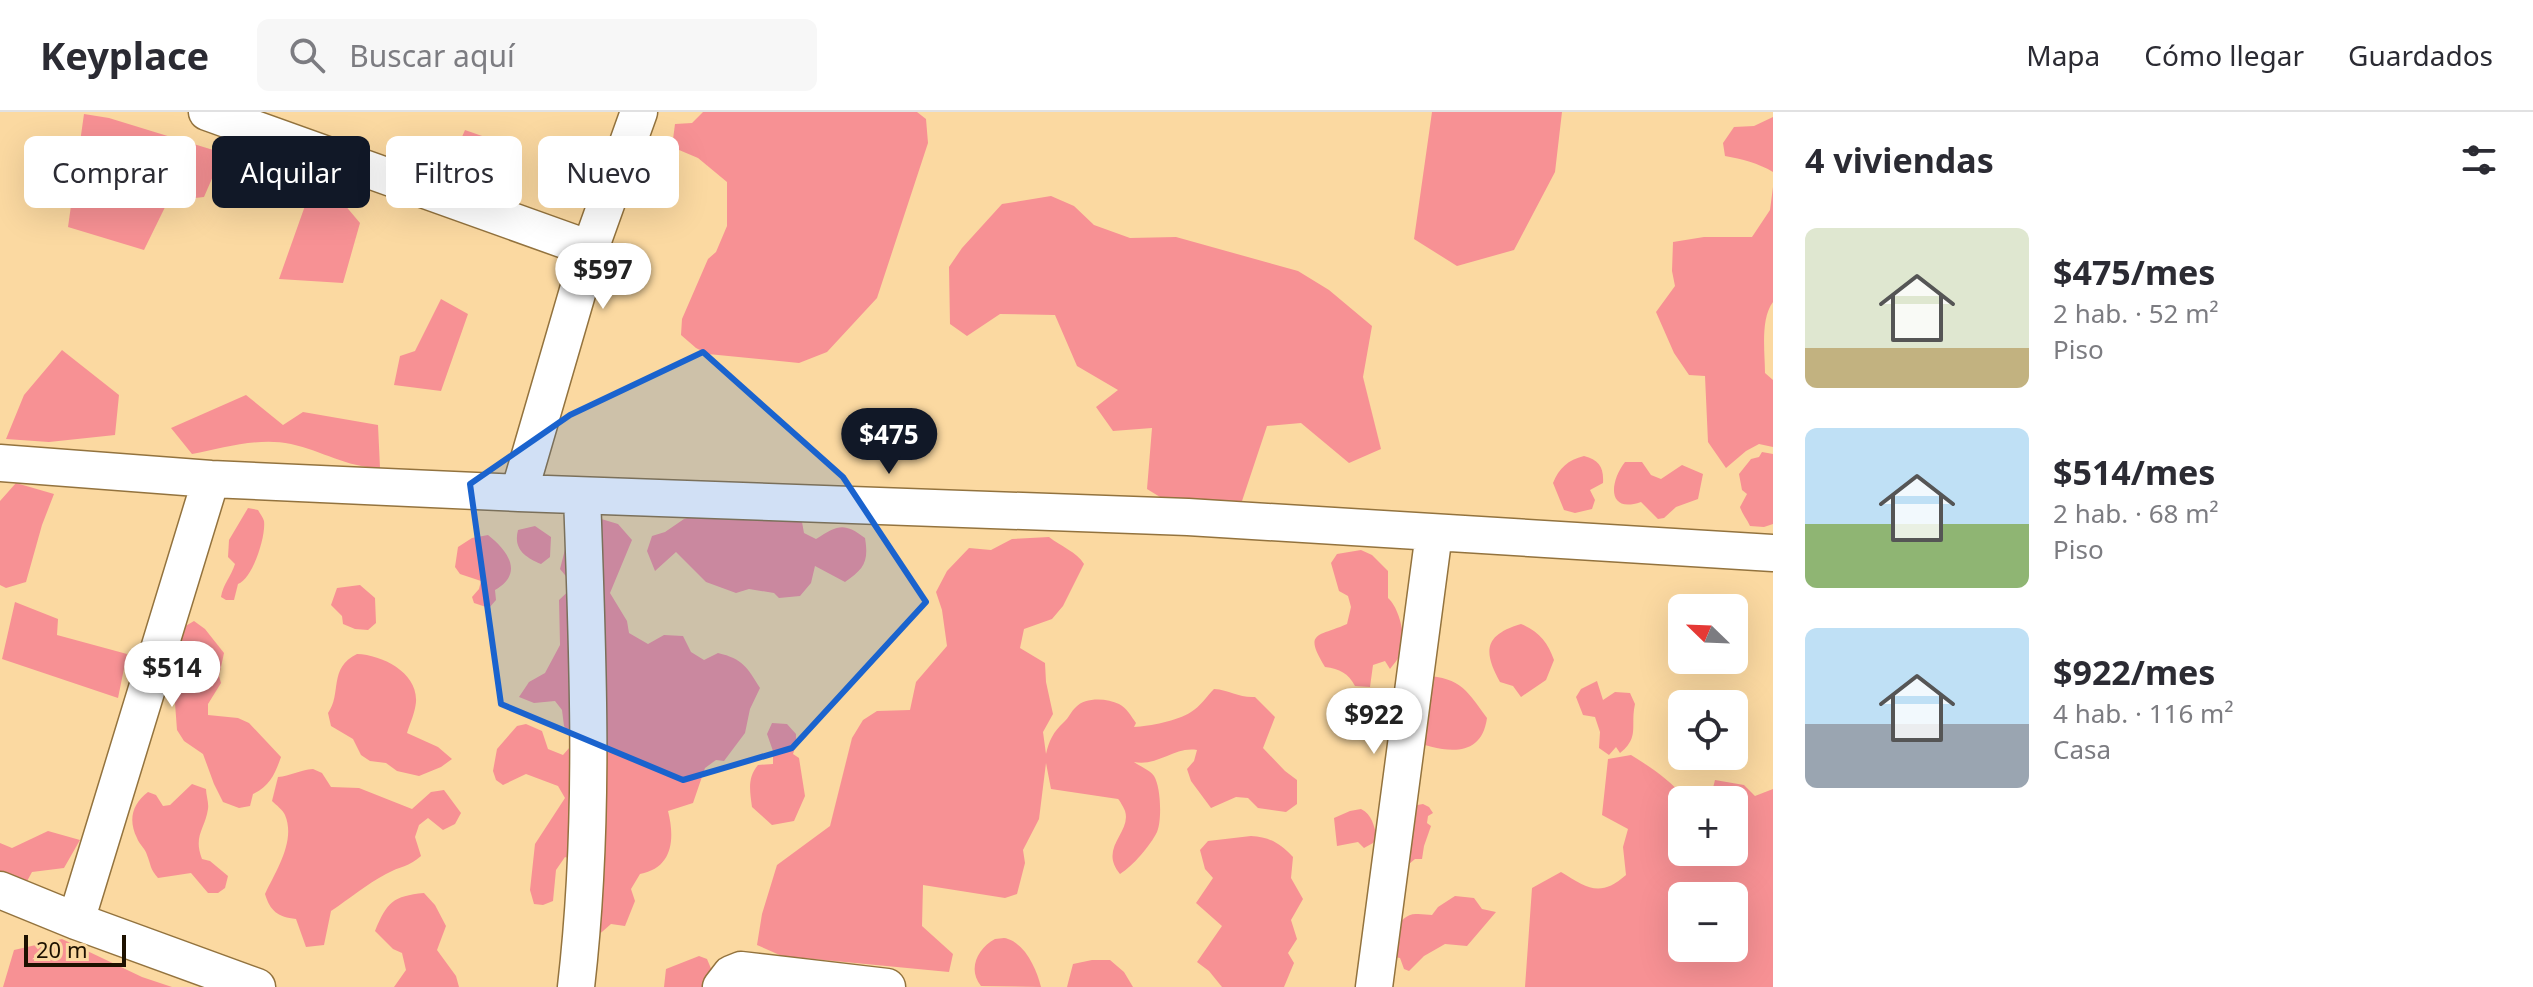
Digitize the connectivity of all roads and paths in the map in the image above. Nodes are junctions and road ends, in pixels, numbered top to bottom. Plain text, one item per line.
1 (207, 112) edge
2 (639, 112) edge
3 (590, 249) junction
4 (0, 463) edge
5 (211, 479) junction
6 (519, 493) junction
7 (582, 496) junction
8 (1434, 533) junction
9 (1773, 553) edge
10 (0, 890) edge
11 (76, 921) junction
12 (257, 987) edge
13 (576, 987) edge
14 (721, 987) edge
15 (887, 987) edge
16 (1374, 987) edge

1 - 3 street
2 - 3 street
3 - 6 street
4 - 5 street
5 - 6 street
5 - 11 street
6 - 7 street
7 - 8 street
7 - 13 street
8 - 9 street
8 - 16 street
10 - 11 street
11 - 12 street
14 - 15 street

